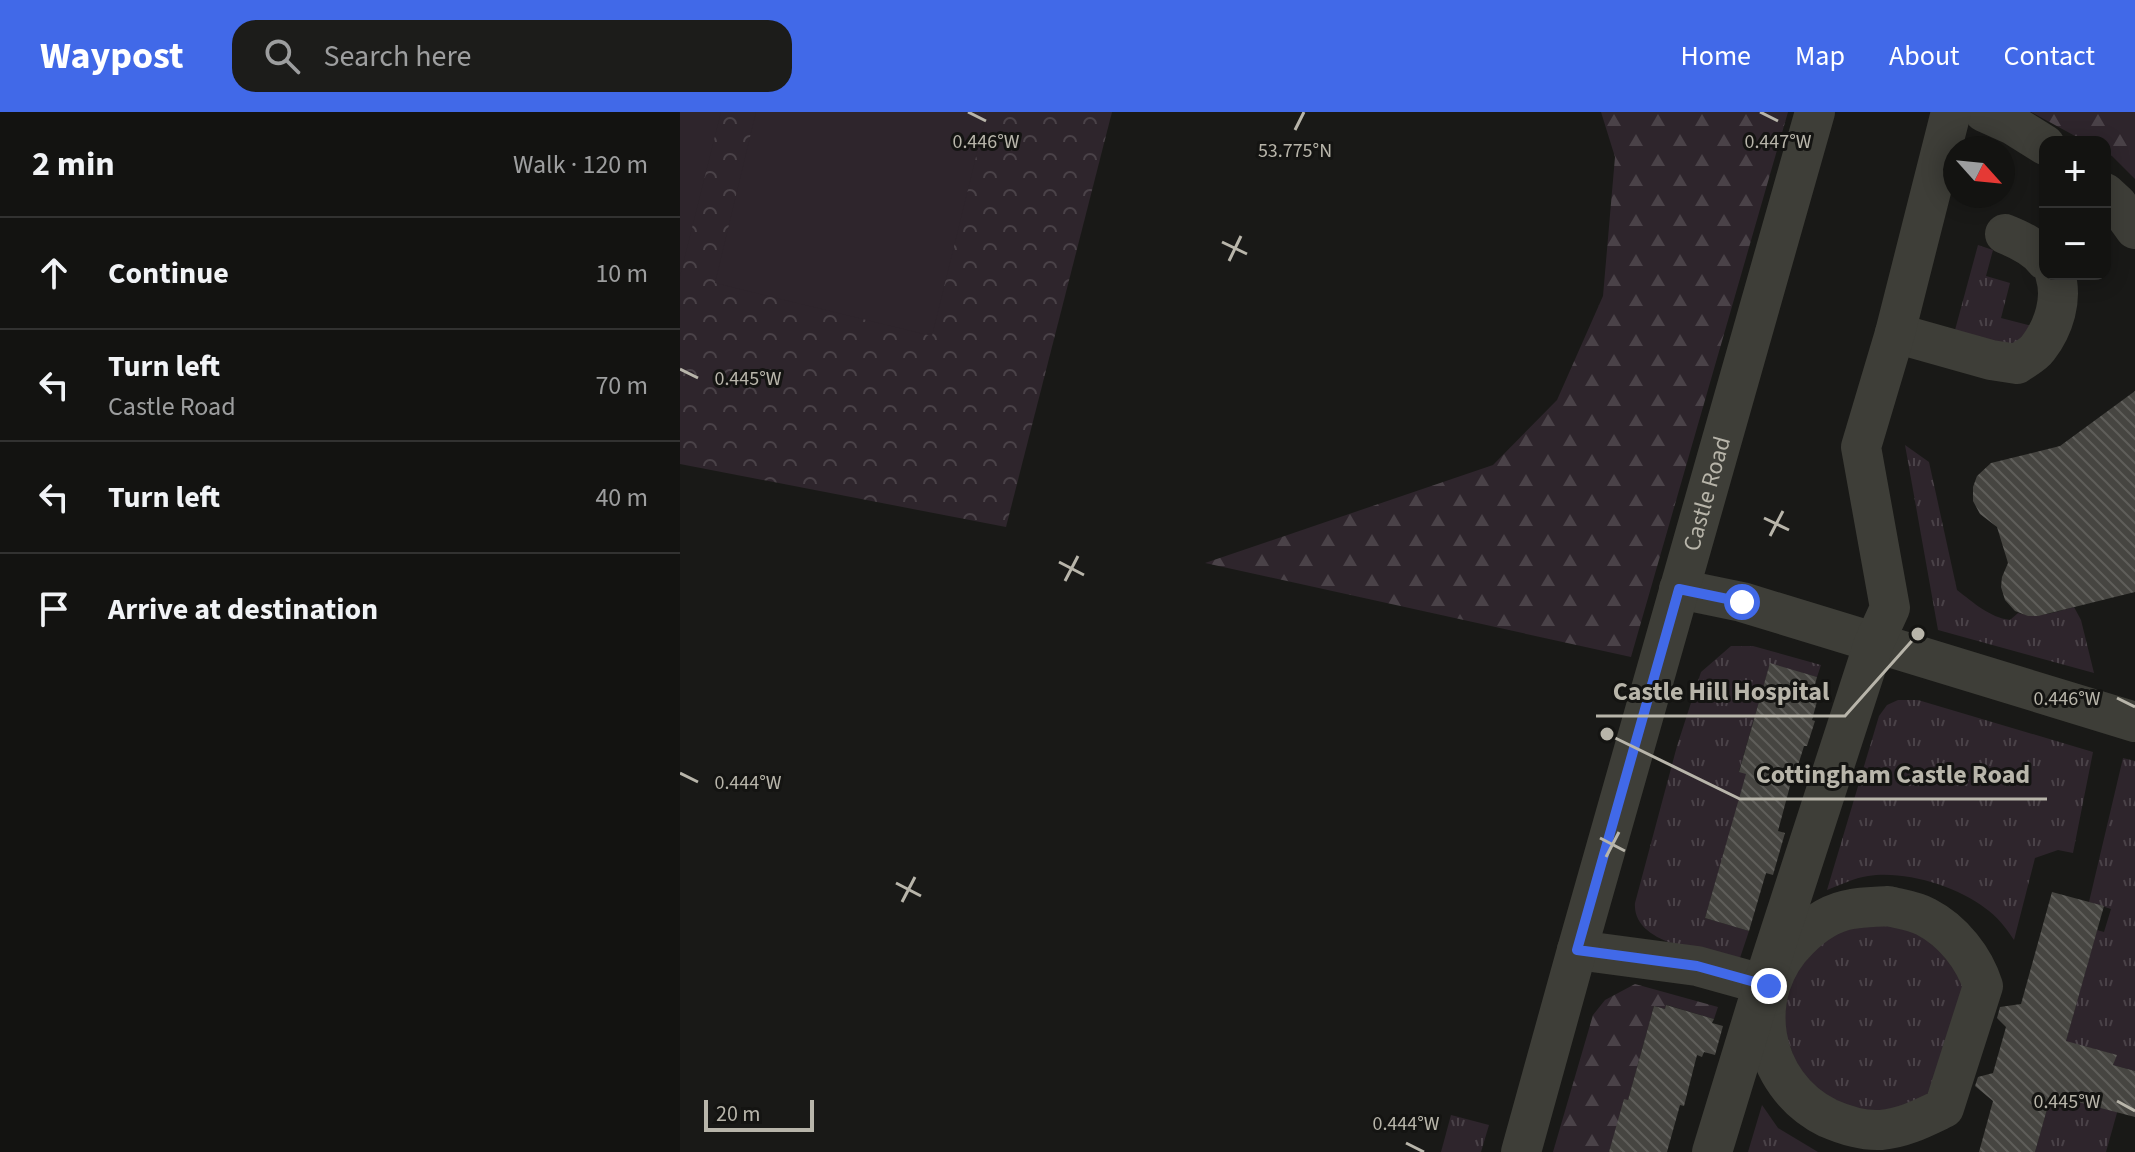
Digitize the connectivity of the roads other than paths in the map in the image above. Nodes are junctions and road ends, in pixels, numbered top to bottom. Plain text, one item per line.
1 (1815, 112) edge
2 (1951, 112) edge
3 (1984, 112) edge
4 (2039, 141) edge
5 (2111, 198) edge
6 (2135, 229) edge
7 (2005, 234) dead end
8 (2039, 254) edge
9 (2056, 280) edge
10 (1895, 333) junction
11 (1679, 589) junction
12 (1874, 643) junction
13 (2135, 722) edge
14 (1577, 950) junction
15 (1766, 986) junction
16 (1521, 1152) edge
17 (1712, 1152) edge

1 - 11 street, Castle Road
2 - 10 street
3 - 4 street
5 - 6 street
7 - 8 street
9 - 10 street
10 - 12 street
11 - 12 street
11 - 14 street, Castle Road
12 - 13 street
12 - 15 street
14 - 15 street
14 - 16 street, Castle Road
15 - 15 street
15 - 17 street

